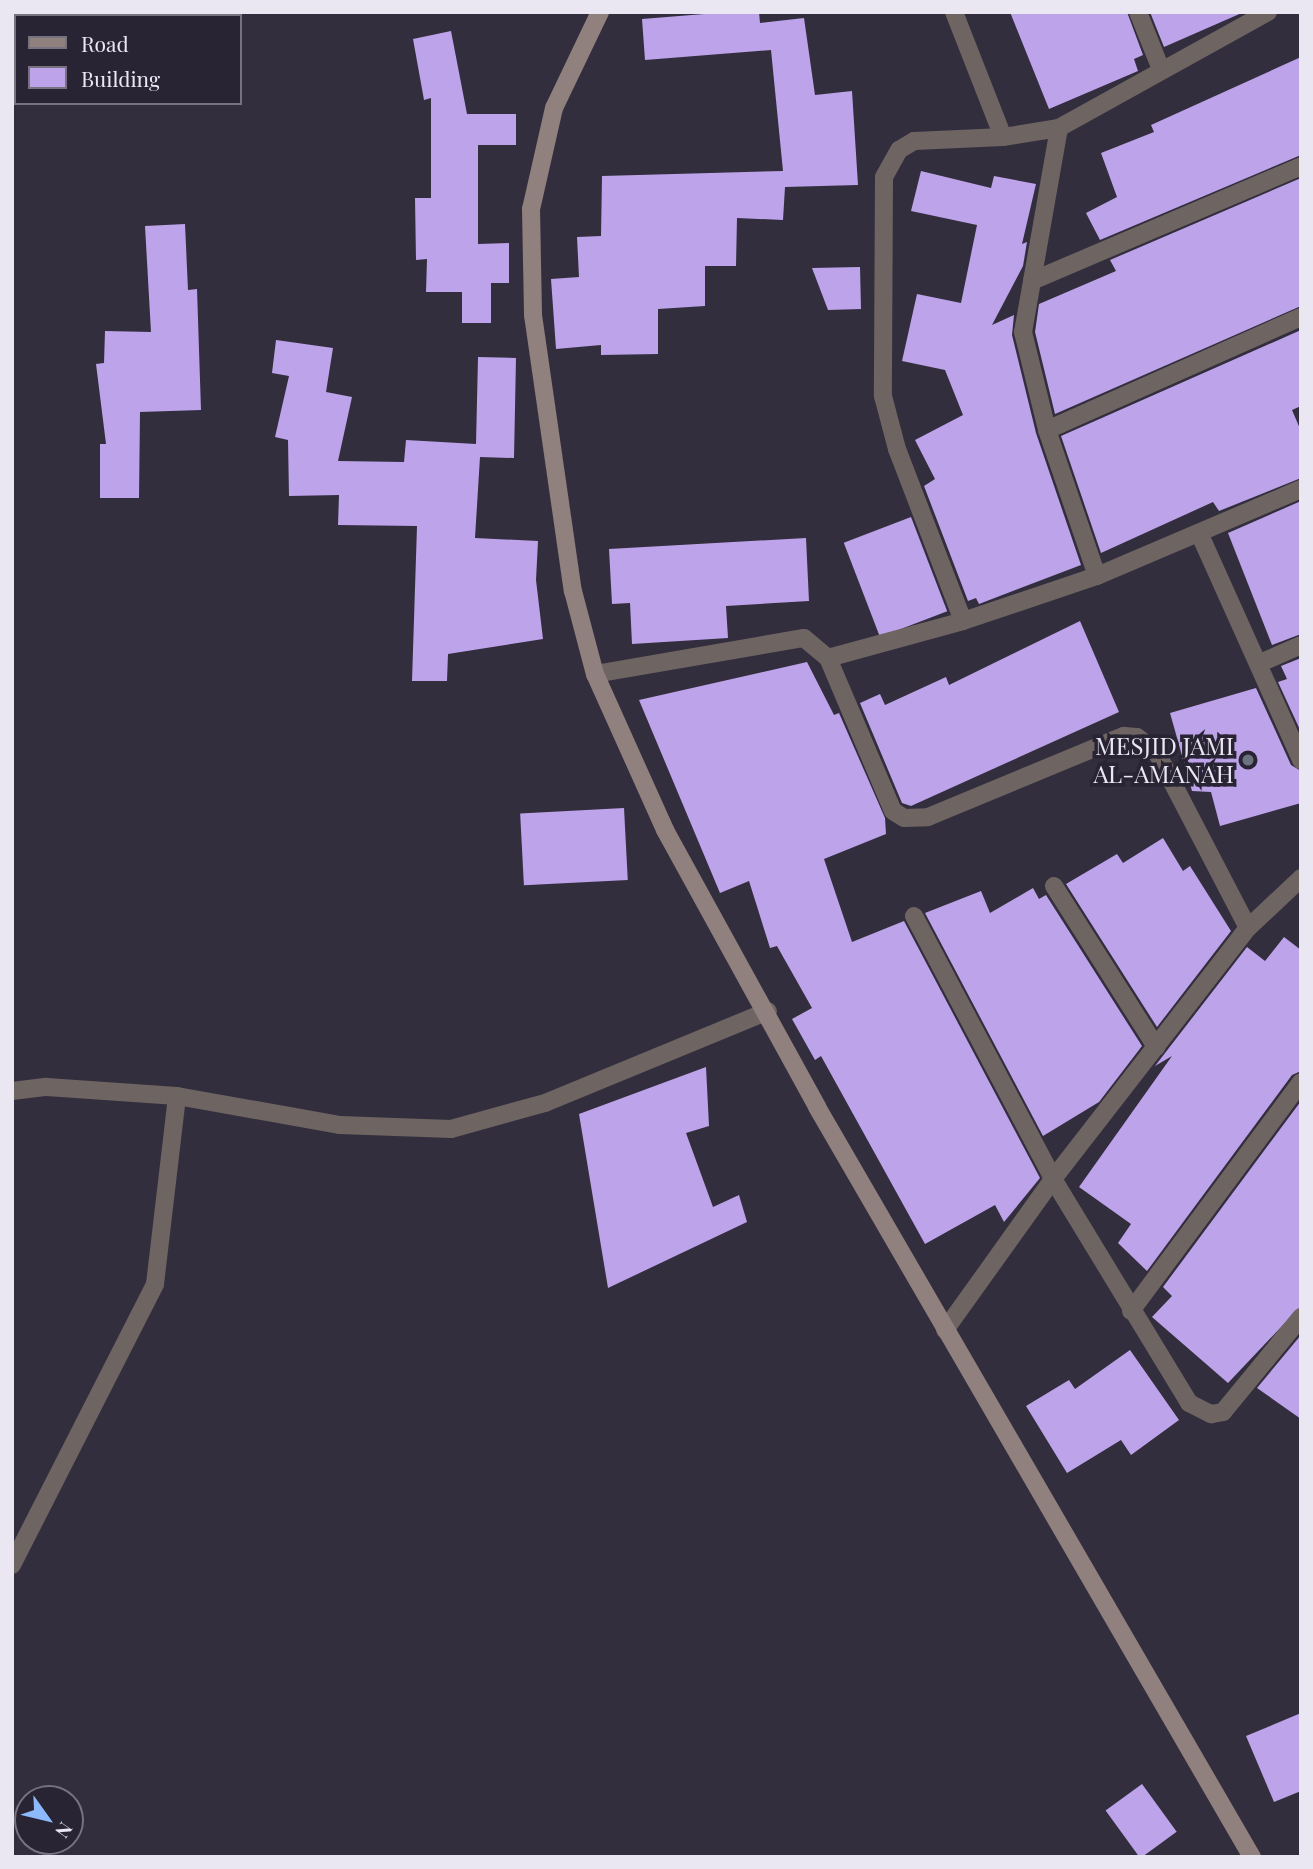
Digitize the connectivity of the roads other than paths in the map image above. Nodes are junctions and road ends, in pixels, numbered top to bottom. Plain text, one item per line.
1 (600, 12) edge
2 (954, 12) edge
3 (1138, 12) edge
4 (1268, 12) edge
5 (1160, 67) junction
6 (1059, 128) junction
7 (1003, 137) junction
8 (1301, 166) edge
9 (1032, 281) junction
10 (1301, 317) edge
11 (1047, 430) junction
12 (1301, 489) edge
13 (1200, 535) junction
14 (1097, 576) junction
15 (963, 621) junction
16 (1301, 645) edge
17 (828, 658) junction
18 (1260, 663) junction
19 (595, 674) junction
20 (1301, 760) edge
21 (1301, 878) edge
22 (1054, 886) dead end
23 (914, 916) dead end
24 (1248, 928) junction
25 (768, 1011) junction
26 (1156, 1047) junction
27 (1301, 1082) edge
28 (12, 1091) edge
29 (177, 1096) junction
30 (1053, 1179) junction
31 (1132, 1311) junction
32 (1301, 1317) edge
33 (946, 1330) junction
34 (12, 1565) edge
35 (1252, 1857) edge

1 - 19 street
2 - 7 street
3 - 5 street
4 - 5 street
5 - 6 street
6 - 7 street
6 - 9 street
7 - 15 street
8 - 9 street
9 - 11 street
10 - 11 street
11 - 14 street
12 - 13 street
13 - 14 street
13 - 18 street
14 - 15 street
15 - 17 street
16 - 18 street
17 - 19 street
17 - 24 street
18 - 20 street
19 - 25 street
21 - 24 street
22 - 26 street
23 - 30 street
24 - 26 street
25 - 29 street
25 - 33 street
26 - 30 street
27 - 31 street
28 - 29 street
29 - 34 street
30 - 31 street
30 - 33 street
31 - 32 street
33 - 35 street

